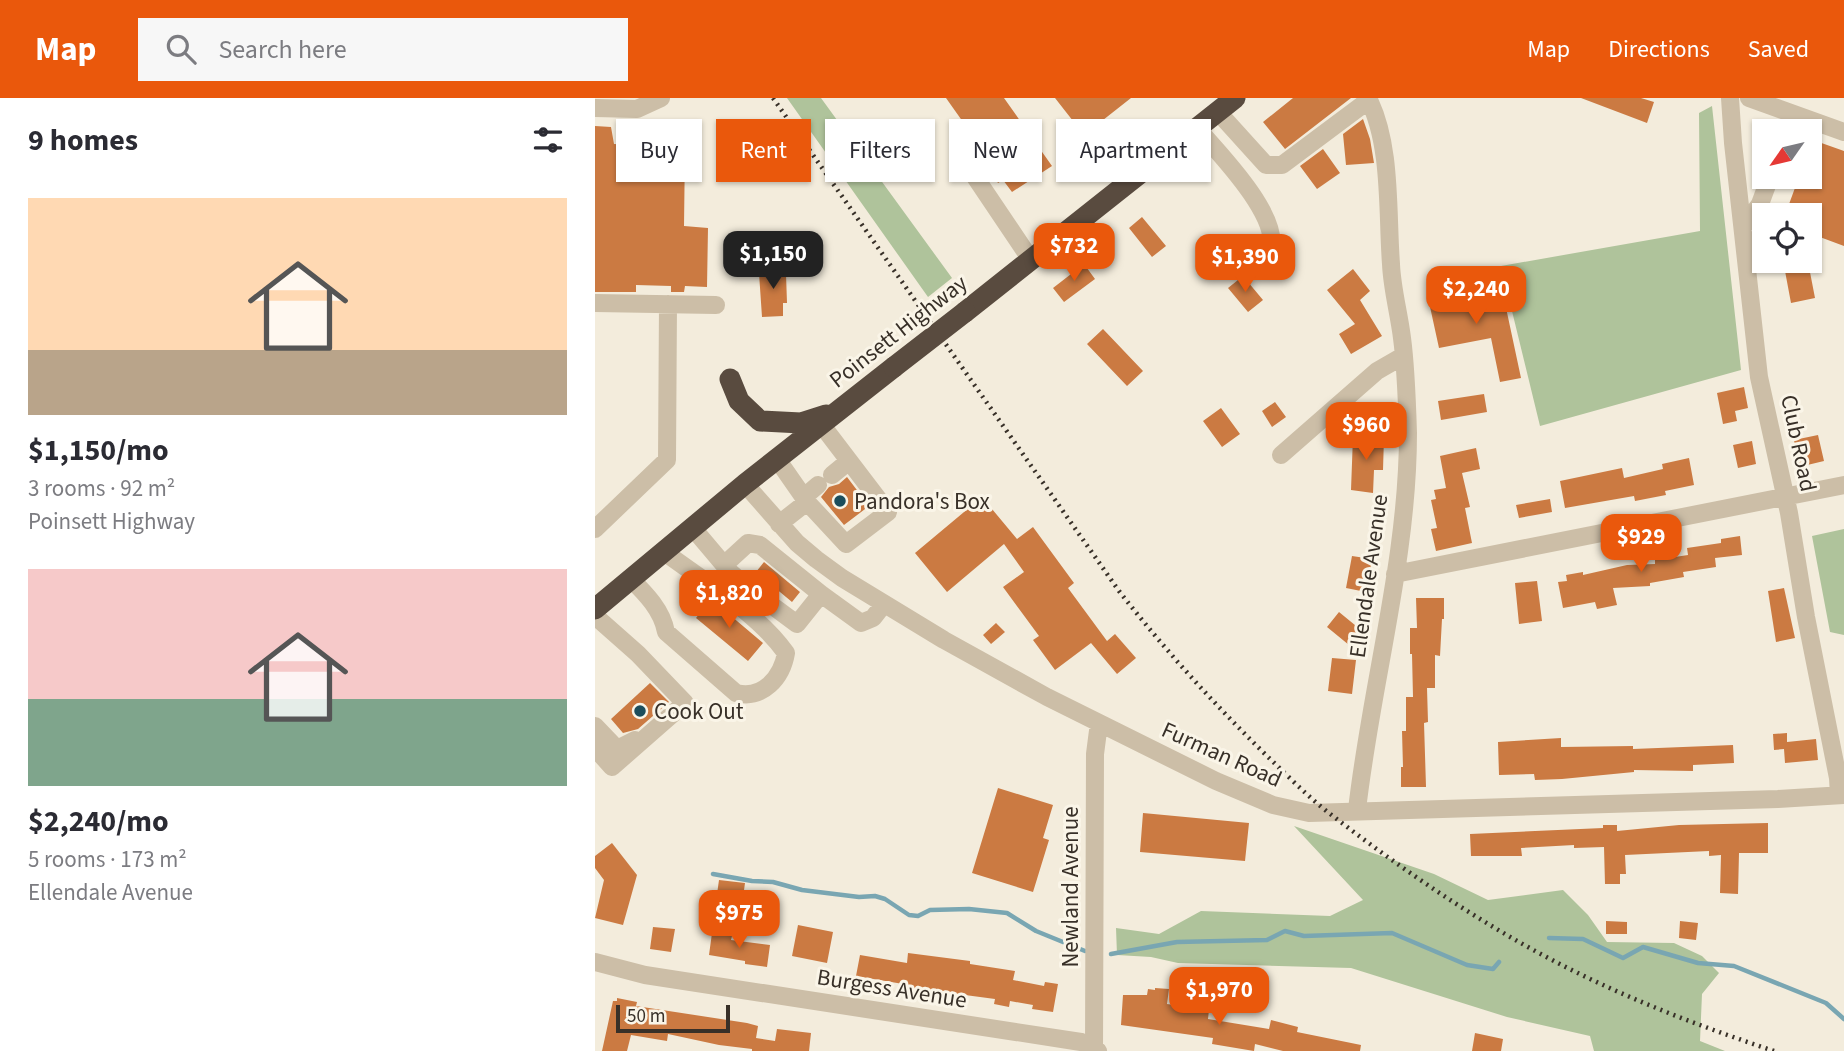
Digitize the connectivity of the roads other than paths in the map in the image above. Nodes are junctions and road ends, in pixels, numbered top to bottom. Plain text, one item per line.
1 (661, 98) edge
2 (1235, 98) edge
3 (1730, 98) edge
4 (1749, 98) edge
5 (1369, 99) edge
6 (595, 108) edge
7 (1218, 112) junction
8 (1209, 119) edge
9 (1785, 119) edge
10 (1822, 128) edge
11 (1844, 132) edge
12 (1211, 144) edge
13 (978, 182) edge
14 (1129, 182) edge
15 (1766, 189) edge
16 (1743, 227) junction
17 (1031, 260) junction
18 (1260, 262) dead end
19 (595, 303) edge
20 (668, 304) junction
21 (716, 305) dead end
22 (1403, 356) junction
23 (730, 379) dead end
24 (838, 411) junction
25 (821, 424) junction
26 (1280, 455) dead end
27 (777, 459) junction
28 (849, 461) junction
29 (745, 484) junction
30 (1844, 485) edge
31 (816, 490) junction
32 (1785, 496) junction
33 (779, 524) junction
34 (692, 527) junction
35 (595, 530) edge
36 (663, 551) junction
37 (724, 565) junction
38 (1395, 574) junction
39 (630, 578) junction
40 (821, 594) junction
41 (884, 604) junction
42 (595, 609) edge
43 (595, 616) edge
44 (680, 698) junction
45 (1099, 723) junction
46 (595, 726) edge
47 (595, 748) edge
48 (1841, 795) edge
49 (1357, 810) junction
50 (595, 962) edge
51 (1095, 1051) edge

1 - 6 street
2 - 7 highway, Poinsett Highway
3 - 16 street, Club Road
4 - 9 street
5 - 7 street
5 - 22 street, Ellendale Avenue
7 - 8 highway, Poinsett Highway
10 - 11 street
12 - 18 street
13 - 17 street
14 - 17 highway, Poinsett Highway
15 - 16 street
16 - 32 street, Club Road
17 - 24 highway, Poinsett Highway, bridge
19 - 20 street
20 - 21 street
20 - 35 street
22 - 26 street
22 - 38 street, Ellendale Avenue
23 - 24 highway
24 - 25 highway, Poinsett Highway
25 - 27 highway, Poinsett Highway
25 - 28 street
27 - 29 highway, Poinsett Highway
27 - 31 street
28 - 31 street
28 - 31 street
29 - 33 street, Furman Road
29 - 34 highway, Poinsett Highway
30 - 32 street
31 - 33 street
32 - 38 street
32 - 48 street, Club Road
33 - 41 street, Furman Road
34 - 36 highway, Poinsett Highway
34 - 37 street
36 - 39 highway, Poinsett Highway
36 - 39 street
37 - 40 street
37 - 40 street
38 - 49 street, Ellendale Avenue
39 - 42 highway, Poinsett Highway
40 - 41 street
41 - 45 street, Furman Road
43 - 44 street
44 - 46 street
44 - 47 street
45 - 49 street, Furman Road
45 - 51 street, Newland Avenue
48 - 49 street, Furman Road
50 - 51 street, Burgess Avenue

